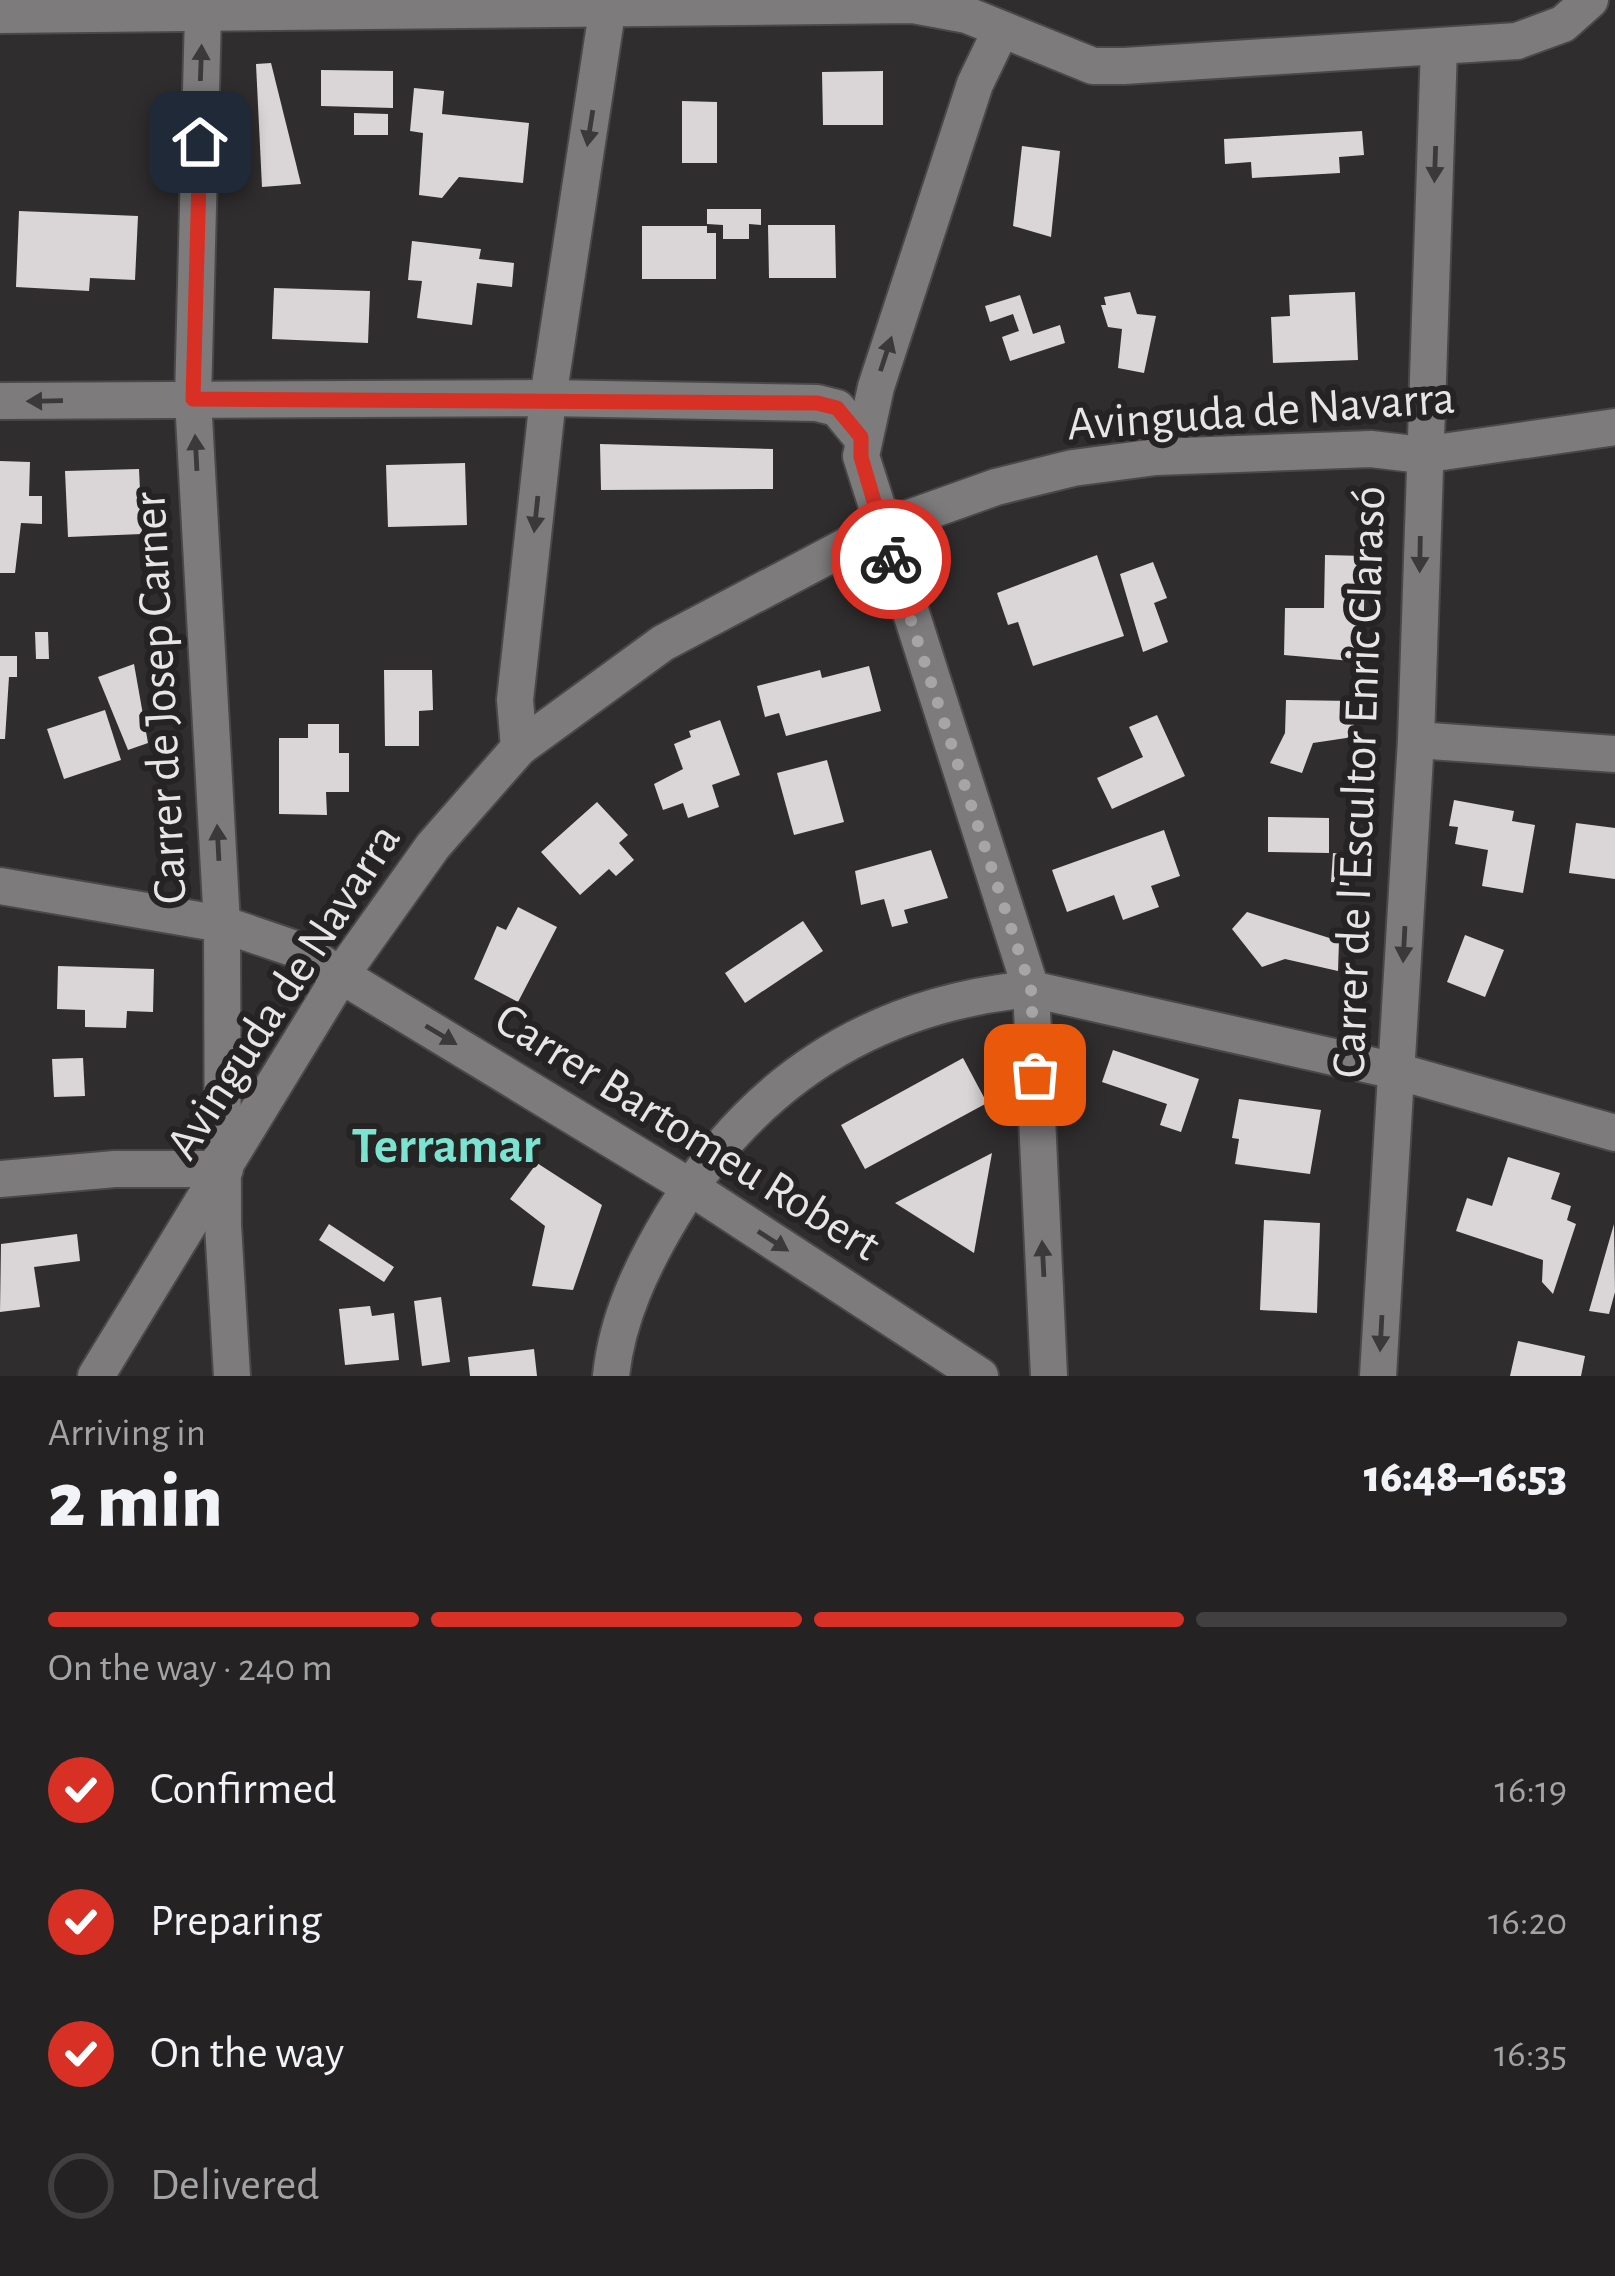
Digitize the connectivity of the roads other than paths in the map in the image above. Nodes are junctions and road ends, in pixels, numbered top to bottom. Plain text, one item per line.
1 (1590, 0) edge
2 (608, 13) junction
3 (203, 14) junction
4 (0, 15) edge
5 (1001, 30) junction
6 (1439, 47) junction
7 (548, 398) junction
8 (193, 399) junction
9 (0, 401) edge
10 (1615, 427) edge
11 (861, 437) junction
12 (1422, 455) junction
13 (881, 528) junction
14 (1416, 740) junction
15 (519, 748) junction
16 (1615, 754) edge
17 (0, 886) edge
18 (222, 924) junction
19 (341, 974) junction
20 (1031, 989) junction
21 (1396, 1071) junction
22 (1615, 1133) edge
23 (225, 1169) junction
24 (0, 1179) edge
25 (690, 1187) junction
26 (96, 1376) edge
27 (232, 1376) edge
28 (611, 1376) edge
29 (980, 1376) edge
30 (1049, 1376) edge
31 (1378, 1376) edge

1 - 6 street
2 - 3 street
2 - 5 street
2 -> 7 street
3 - 4 street
8 -> 3 street, Carrer de Josep Carner
5 - 6 street
11 -> 5 street
6 -> 12 street, Carrer de l'Escultor Enric Clarasó
7 - 8 street
7 - 11 street
7 -> 15 street
8 -> 9 street
18 -> 8 street, Carrer de Josep Carner
10 - 12 street, Avinguda de Navarra
11 - 13 street
12 - 13 street, Avinguda de Navarra
12 -> 14 street, Carrer de l'Escultor Enric Clarasó
13 - 15 street, Avinguda de Navarra
13 - 20 street
14 - 16 street
14 -> 21 street, Carrer de l'Escultor Enric Clarasó
15 - 19 street, Avinguda de Navarra
17 - 18 street, Carrer Bartomeu Robert
18 - 19 street, Carrer Bartomeu Robert
18 - 23 street, Carrer de Josep Carner
19 - 23 street, Avinguda de Navarra
19 -> 25 street, Carrer Bartomeu Robert
20 - 21 street
20 - 25 street
30 -> 20 street
21 - 22 street
21 -> 31 street, Carrer de l'Escultor Enric Clarasó
23 - 24 street
23 - 26 street, Avinguda de Navarra
23 - 27 street, Carrer de Josep Carner
25 - 28 street
25 -> 29 street, Carrer Bartomeu Robert

